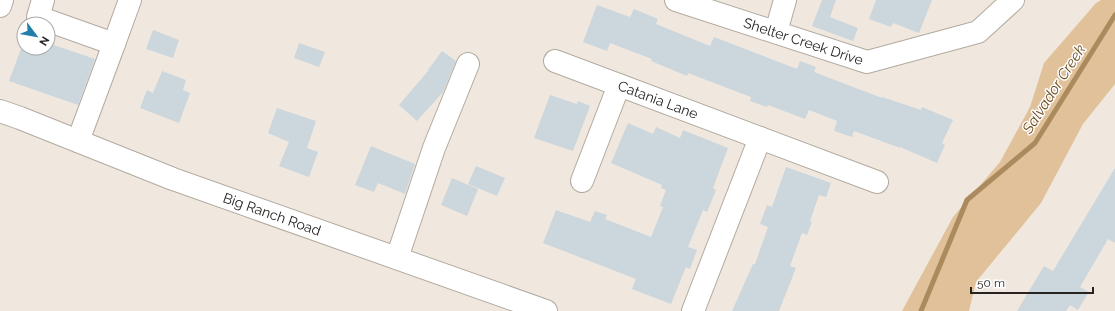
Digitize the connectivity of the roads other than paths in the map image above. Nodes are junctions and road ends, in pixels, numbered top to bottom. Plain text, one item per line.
1 (2, 0) edge
2 (43, 0) edge
3 (130, 0) edge
4 (676, 0) edge
5 (785, 0) edge
6 (1013, 0) edge
7 (0, 6) edge
8 (776, 32) junction
9 (114, 44) junction
10 (556, 61) dead end
11 (468, 64) dead end
12 (619, 85) junction
13 (0, 112) edge
14 (760, 138) junction
15 (78, 141) junction
16 (582, 181) dead end
17 (877, 182) dead end
18 (397, 258) junction
19 (546, 311) edge
20 (693, 311) edge

1 - 7 street
2 - 9 street
3 - 9 street
4 - 8 street, Shelter Creek Drive
5 - 8 street
6 - 8 street, Shelter Creek Drive
9 - 15 street
10 - 12 street, Catania Lane
11 - 18 street
12 - 14 street, Catania Lane
12 - 16 street
13 - 15 street, Big Ranch Road
14 - 17 street, Catania Lane
14 - 20 street
15 - 18 street, Big Ranch Road
18 - 19 street, Big Ranch Road

